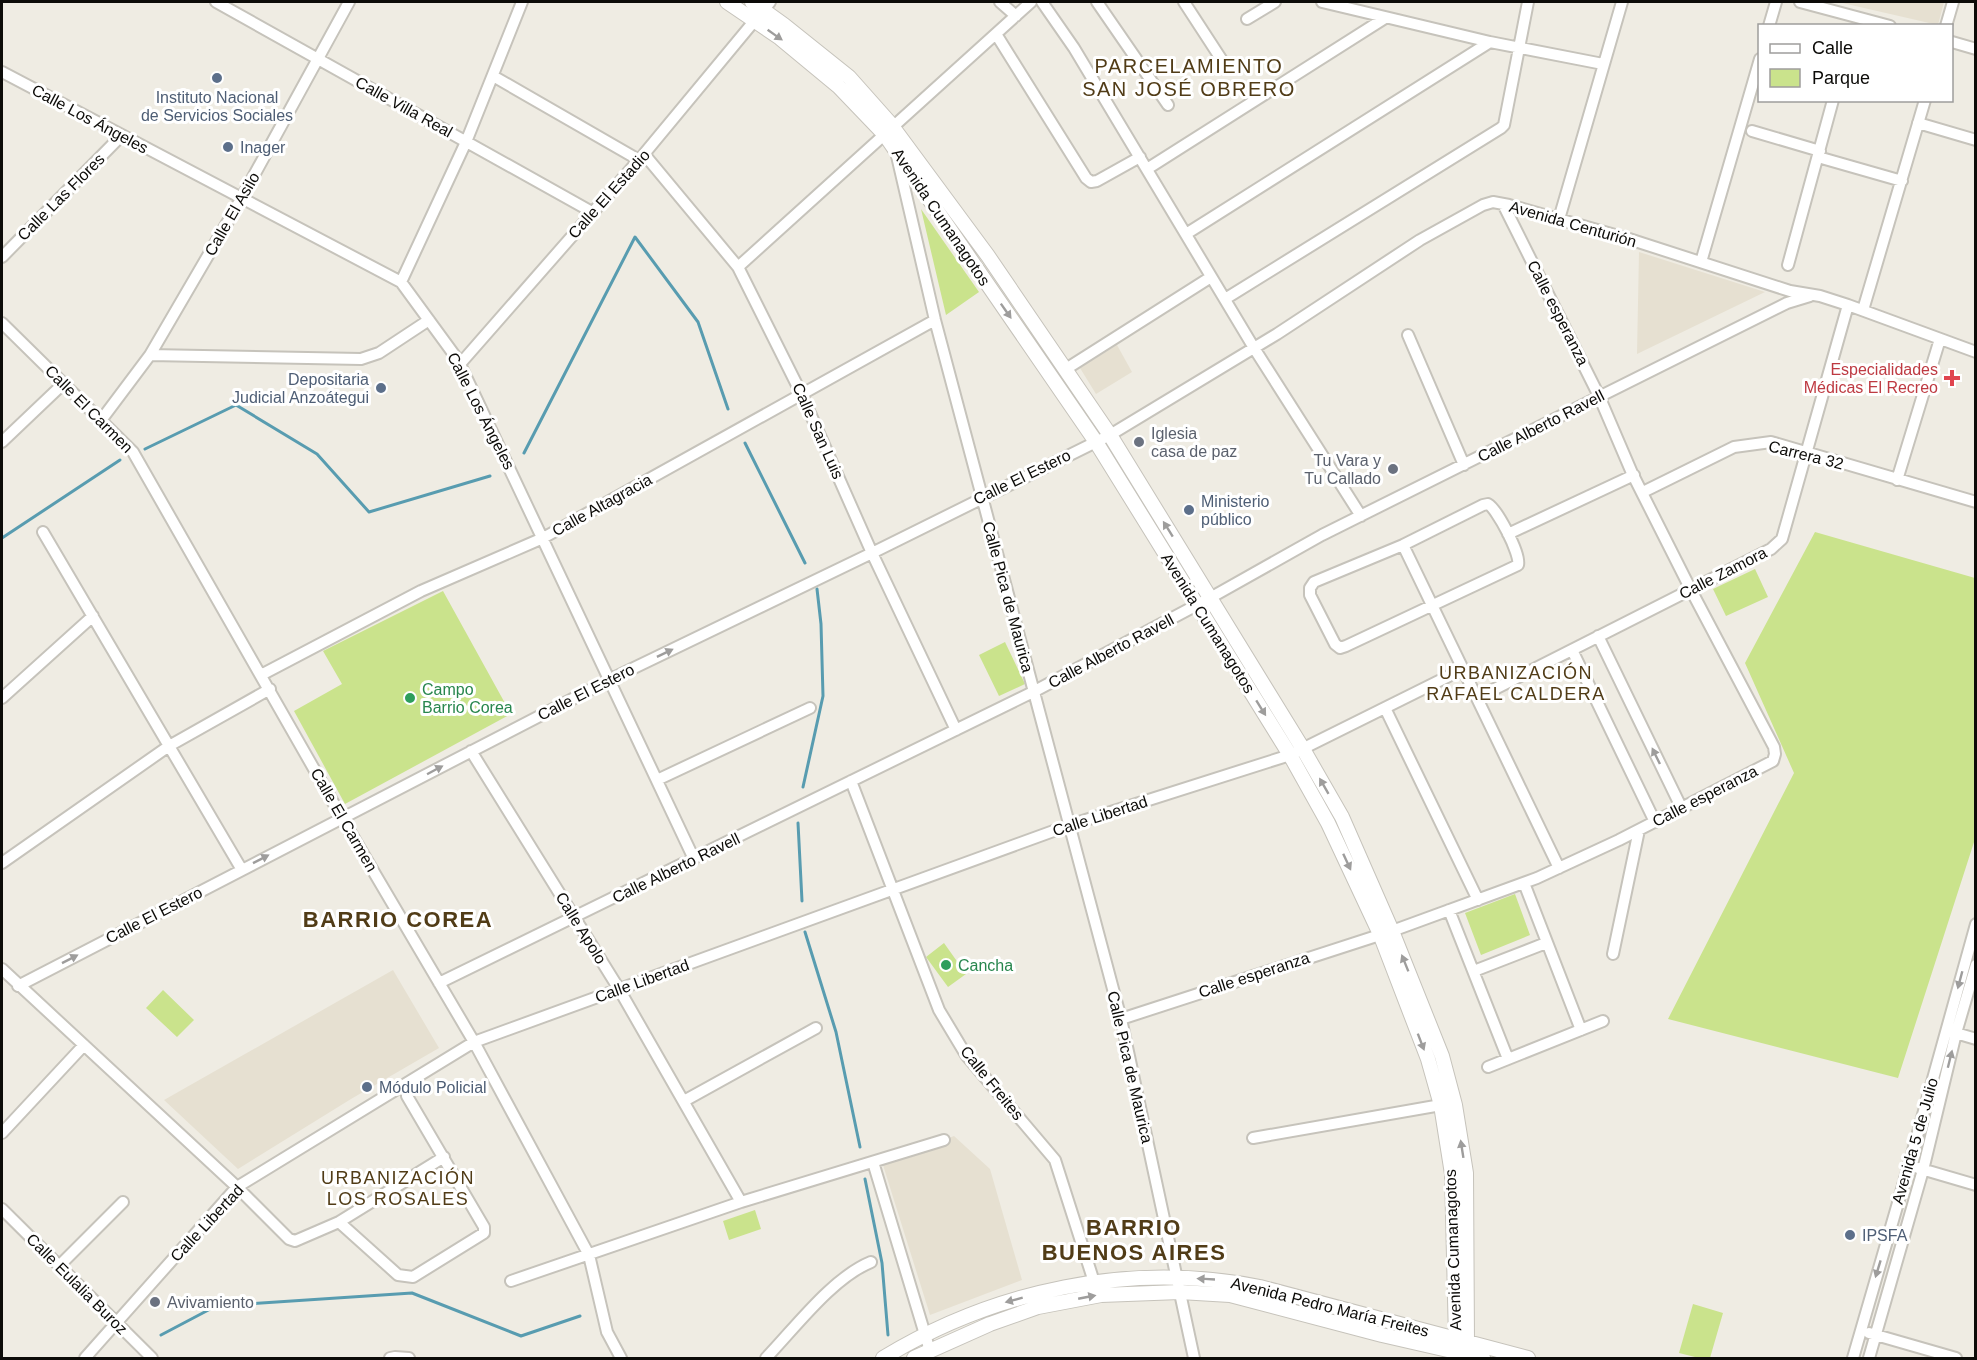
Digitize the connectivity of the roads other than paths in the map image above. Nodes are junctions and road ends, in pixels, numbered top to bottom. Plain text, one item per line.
1 (216, 2) edge
2 (349, 2) edge
3 (522, 2) edge
4 (727, 2) edge
5 (1000, 2) edge
6 (1031, 2) edge
7 (1042, 2) edge
8 (1097, 2) edge
9 (1184, 2) edge
10 (1275, 2) edge
11 (1322, 2) edge
12 (1528, 2) edge
13 (1622, 2) edge
14 (1776, 2) edge
15 (1800, 2) edge
16 (1953, 2) edge
17 (762, 4) edge
18 (1016, 16) junction
19 (1385, 18) junction
20 (1248, 19) dead end
21 (755, 22) junction
22 (1770, 24) edge
23 (1882, 24) edge
24 (1947, 24) edge
25 (996, 34) junction
26 (1490, 42) junction
27 (1953, 42) edge
28 (1518, 48) junction
29 (1976, 49) edge
30 (318, 58) junction
31 (1603, 64) junction
32 (1758, 66) edge
33 (1227, 68) dead end
34 (2, 72) edge
35 (493, 76) junction
36 (1832, 102) edge
37 (1924, 102) edge
38 (1168, 105) dead end
39 (1918, 123) junction
40 (889, 131) junction
41 (1752, 131) dead end
42 (121, 136) junction
43 (1976, 140) edge
44 (466, 142) junction
45 (896, 150) junction
46 (1819, 154) junction
47 (642, 157) junction
48 (1140, 157) junction
49 (1147, 169) junction
50 (1902, 181) junction
51 (241, 199) junction
52 (1503, 204) junction
53 (592, 212) junction
54 (1559, 219) junction
55 (1186, 234) junction
56 (2, 257) edge
57 (1701, 262) junction
58 (1788, 265) dead end
59 (738, 267) junction
60 (1211, 276) junction
61 (401, 282) junction
62 (1810, 296) junction
63 (1225, 299) junction
64 (1848, 305) junction
65 (1863, 310) junction
66 (429, 320) junction
67 (935, 320) junction
68 (2, 323) edge
69 (1408, 335) dead end
70 (1940, 339) junction
71 (1254, 348) junction
72 (1976, 352) edge
73 (150, 355) junction
74 (460, 364) junction
75 (1066, 369) junction
76 (64, 383) junction
77 (802, 395) junction
78 (1599, 396) junction
79 (102, 419) junction
80 (1110, 435) junction
81 (2, 442) edge
82 (1096, 442) junction
83 (1807, 453) junction
84 (1464, 465) junction
85 (1634, 475) junction
86 (1897, 480) junction
87 (1643, 492) junction
88 (981, 497) junction
89 (1976, 502) edge
90 (1361, 516) junction
91 (43, 532) dead end
92 (1508, 534) junction
93 (543, 538) junction
94 (1403, 545) junction
95 (872, 553) junction
96 (1691, 590) junction
97 (1210, 598) junction
98 (1196, 605) junction
99 (1432, 606) junction
100 (93, 616) junction
101 (1598, 636) junction
102 (1572, 650) junction
103 (1463, 669) junction
104 (261, 675) junction
105 (611, 679) junction
106 (270, 689) junction
107 (1033, 692) junction
108 (2, 698) edge
109 (1477, 698) junction
110 (810, 708) dead end
111 (1385, 708) junction
112 (956, 730) junction
113 (169, 746) junction
114 (471, 751) junction
115 (1297, 752) junction
116 (657, 780) junction
117 (851, 782) junction
118 (1682, 808) junction
119 (342, 818) junction
120 (1655, 822) junction
121 (1071, 825) junction
122 (1639, 830) junction
123 (694, 859) junction
124 (2, 862) edge
125 (1559, 868) junction
126 (242, 870) junction
127 (1524, 883) junction
128 (892, 890) junction
129 (1478, 900) junction
130 (1449, 910) junction
131 (575, 918) junction
132 (1976, 924) edge
133 (1386, 932) junction
134 (1546, 943) junction
135 (1613, 954) dead end
136 (1976, 965) edge
137 (2, 969) edge
138 (1474, 971) junction
139 (439, 983) junction
140 (18, 986) junction
141 (619, 989) junction
142 (1121, 1019) junction
143 (1603, 1022) dead end
144 (816, 1028) dead end
145 (1581, 1030) junction
146 (1951, 1031) junction
147 (1976, 1039) edge
148 (474, 1042) junction
149 (84, 1045) junction
150 (1508, 1059) junction
151 (1488, 1067) dead end
152 (407, 1096) dead end
153 (684, 1101) junction
154 (1441, 1105) junction
155 (2, 1133) edge
156 (1253, 1138) dead end
157 (944, 1140) dead end
158 (444, 1157) junction
159 (873, 1162) junction
160 (1909, 1165) junction
161 (1923, 1170) junction
162 (1976, 1185) edge
163 (237, 1187) junction
164 (123, 1202) dead end
165 (741, 1202) junction
166 (2, 1209) edge
167 (339, 1222) junction
168 (589, 1255) junction
169 (871, 1262) dead end
170 (59, 1266) junction
171 (1176, 1277) junction
172 (512, 1281) dead end
173 (1094, 1282) junction
174 (1180, 1292) junction
175 (116, 1323) junction
176 (1860, 1331) junction
177 (924, 1335) junction
178 (1876, 1335) junction
179 (1460, 1350) edge
180 (930, 1351) junction
181 (85, 1359) edge
182 (152, 1359) edge
183 (390, 1359) edge
184 (409, 1359) edge
185 (621, 1359) edge
186 (766, 1359) edge
187 (883, 1359) edge
188 (914, 1359) edge
189 (1194, 1359) edge
190 (1483, 1359) edge
191 (1528, 1359) edge
192 (1853, 1359) edge
193 (1869, 1359) edge
194 (1956, 1359) edge

1 - 30 street, Calle Villa Real
2 - 30 street, Calle El Asilo
3 - 35 street
4 - 21 street, Avenida Cumanagotos
5 - 18 street
6 - 18 street
7 - 48 street
8 - 38 street
9 - 33 street
10 - 20 street
11 - 19 street
12 - 28 street
13 - 31 street
14 - 22 street
15 - 23 street
16 - 24 street
17 - 21 street, Calle El Estadio
17 - 40 street, Avenida Cumanagotos
18 - 25 street
19 - 26 street
19 - 49 street
21 -> 40 street, Avenida Cumanagotos
21 - 47 street, Calle El Estadio
25 - 40 street
25 - 48 street
26 - 28 street
26 - 55 street
27 - 29 street
28 - 31 street
28 - 63 street
30 - 44 street, Calle Villa Real
30 - 51 street, Calle El Asilo
31 - 54 street
32 - 57 street
34 - 42 street, Calle Los Ángeles
35 - 44 street
35 - 47 street, Calle San Luis
36 - 46 street
37 - 39 street
39 - 43 street
39 - 50 street
40 - 45 street, Avenida Cumanagotos
40 - 59 street
40 - 75 street, Avenida Cumanagotos
41 - 46 street
42 - 51 street, Calle Los Ángeles
42 - 56 street, Calle Las Flores
44 - 53 street, Calle Villa Real
44 - 61 street
45 - 67 street, Calle Pica de Maurica
45 -> 82 street, Avenida Cumanagotos
46 - 50 street
46 - 58 street
47 - 53 street, Calle El Estadio
47 - 59 street, Calle San Luis
48 - 49 street
49 - 55 street
50 - 65 street
51 - 61 street, Calle Los Ángeles
51 - 73 street, Calle El Asilo
52 - 54 street, Avenida Centurión
52 - 71 street, Avenida Centurión
52 - 78 street, Calle esperanza
53 - 74 street, Calle El Estadio
54 - 57 street, Avenida Centurión
55 - 60 street
57 - 62 street, Avenida Centurión
59 - 77 street, Calle San Luis
60 - 63 street
60 - 75 street
61 - 66 street, Calle Los Ángeles
62 - 64 street, Avenida Centurión
62 - 78 street, Calle Alberto Ravell
63 - 71 street
64 - 65 street, Avenida Centurión
64 - 83 street, Calle Zamora
65 - 70 street, Avenida Centurión
66 - 73 street
66 - 74 street, Calle Los Ángeles
67 - 77 street, Calle Altagracia
67 - 88 street, Calle Pica de Maurica
68 - 76 street, Calle El Carmen
69 - 84 street
70 - 72 street, Avenida Centurión
70 - 86 street
71 - 80 street, Avenida Centurión
71 - 90 street
73 - 79 street, Calle El Asilo
74 - 93 street, Calle Los Ángeles
75 - 80 street, Avenida Cumanagotos
76 - 79 street, Calle El Carmen
76 - 81 street
77 - 93 street, Calle Altagracia
77 - 95 street, Calle San Luis
78 - 84 street, Calle Alberto Ravell
78 - 85 street, Calle esperanza
79 - 104 street, Calle El Carmen
80 - 82 street, Calle El Estero
97 -> 80 street, Avenida Cumanagotos
82 - 88 street, Calle El Estero
82 - 98 street, Avenida Cumanagotos
83 - 86 street, Carrera 32
83 - 87 street, Carrera 32
83 - 96 street, Calle Zamora
84 - 90 street, Calle Alberto Ravell
85 - 87 street, Calle esperanza
85 - 92 street
86 - 89 street, Carrera 32
87 - 96 street, Calle esperanza
88 - 95 street, Calle El Estero
88 - 107 street, Calle Pica de Maurica
90 - 97 street, Calle Alberto Ravell
91 - 100 street
92 - 94 street
92 - 99 street
93 - 104 street, Calle Altagracia
93 - 105 street, Calle Los Ángeles
94 - 99 street
94 - 99 street
105 -> 95 street, Calle El Estero
95 - 112 street, Calle San Luis
96 - 101 street, Calle Zamora
96 - 118 street, Calle esperanza
97 - 98 street, Calle Alberto Ravell
97 - 115 street, Avenida Cumanagotos
98 - 107 street, Calle Alberto Ravell
98 -> 115 street, Avenida Cumanagotos
99 - 103 street
100 - 108 street
100 - 113 street
101 - 102 street, Calle Zamora
118 -> 101 street
102 - 109 street, Calle Zamora
102 - 120 street
103 - 109 street
103 - 111 street, Calle Libertad
104 - 106 street, Calle El Carmen
105 - 114 street, Calle El Estero
105 - 116 street, Calle Los Ángeles
106 - 113 street
106 - 119 street, Calle El Carmen
107 - 112 street, Calle Alberto Ravell
107 - 121 street, Calle Pica de Maurica
109 - 125 street
110 - 116 street
111 - 115 street, Calle Libertad
111 - 129 street
112 - 117 street, Calle Alberto Ravell
113 - 124 street
113 - 126 street
119 -> 114 street, Calle El Estero
114 - 131 street, Calle Apolo
115 - 121 street, Calle Libertad
115 - 133 street, Avenida Cumanagotos
116 - 123 street, Calle Los Ángeles
117 - 123 street, Calle Alberto Ravell
117 - 128 street, Calle Freites
118 - 120 street, Calle esperanza
126 -> 119 street, Calle El Estero
119 - 139 street, Calle El Carmen
120 - 122 street, Calle esperanza
121 - 128 street, Calle Libertad
121 - 142 street, Calle Pica de Maurica
122 - 125 street, Calle esperanza
122 - 135 street
123 - 131 street, Calle Alberto Ravell
125 - 127 street, Calle esperanza
140 -> 126 street, Calle El Estero
127 - 129 street, Calle esperanza
127 - 134 street
128 - 141 street, Calle Libertad
128 - 173 street, Calle Freites
129 - 130 street, Calle esperanza
130 - 133 street, Calle esperanza
130 - 138 street
131 - 139 street, Calle Alberto Ravell
131 - 141 street, Calle Apolo
132 -> 146 street, Avenida 5 de Julio
133 - 142 street, Calle esperanza
133 -> 154 street, Avenida Cumanagotos
179 -> 133 street, Avenida Cumanagotos
134 - 138 street
134 - 145 street
136 - 146 street, Avenida 5 de Julio
137 - 140 street
138 - 150 street
139 - 148 street, Calle El Carmen
140 - 149 street
141 - 148 street, Calle Libertad
141 - 153 street, Calle Apolo
142 - 171 street, Calle Pica de Maurica
143 - 145 street
144 - 153 street
145 - 150 street
146 - 147 street
146 - 160 street, Avenida 5 de Julio
161 -> 146 street, Avenida 5 de Julio
148 - 163 street, Calle Libertad
148 - 168 street, Calle El Carmen
149 - 155 street
149 - 163 street
150 - 151 street
152 - 158 street
153 - 165 street, Calle Apolo
154 - 156 street
154 - 179 street, Avenida Cumanagotos
157 - 159 street
158 - 167 street
158 - 167 street
159 - 165 street
159 - 177 street
160 - 161 street
160 -> 176 street, Avenida 5 de Julio
161 - 162 street
161 - 178 street, Avenida 5 de Julio
163 - 167 street
163 - 175 street, Calle Libertad
164 - 170 street
165 - 168 street
166 - 170 street, Calle Eulalia Buroz
168 - 172 street
168 - 185 street, Calle El Carmen
169 - 186 street
170 - 175 street, Calle Eulalia Buroz
171 - 173 street, Avenida Pedro María Freites
171 - 174 street, Calle Pica de Maurica
179 -> 171 street, Avenida Pedro María Freites
173 -> 177 street, Avenida Pedro María Freites
174 - 179 street, Avenida Pedro María Freites
180 -> 174 street, Avenida Pedro María Freites
174 - 189 street, Calle Pica de Maurica
175 - 181 street, Calle Libertad
175 - 182 street, Calle Eulalia Buroz
176 - 178 street
176 - 192 street, Avenida 5 de Julio
177 - 180 street
177 - 187 street, Avenida Pedro María Freites
178 - 193 street, Avenida 5 de Julio
178 - 194 street
179 - 190 street
179 - 191 street
180 - 188 street, Avenida Pedro María Freites
183 - 184 street

